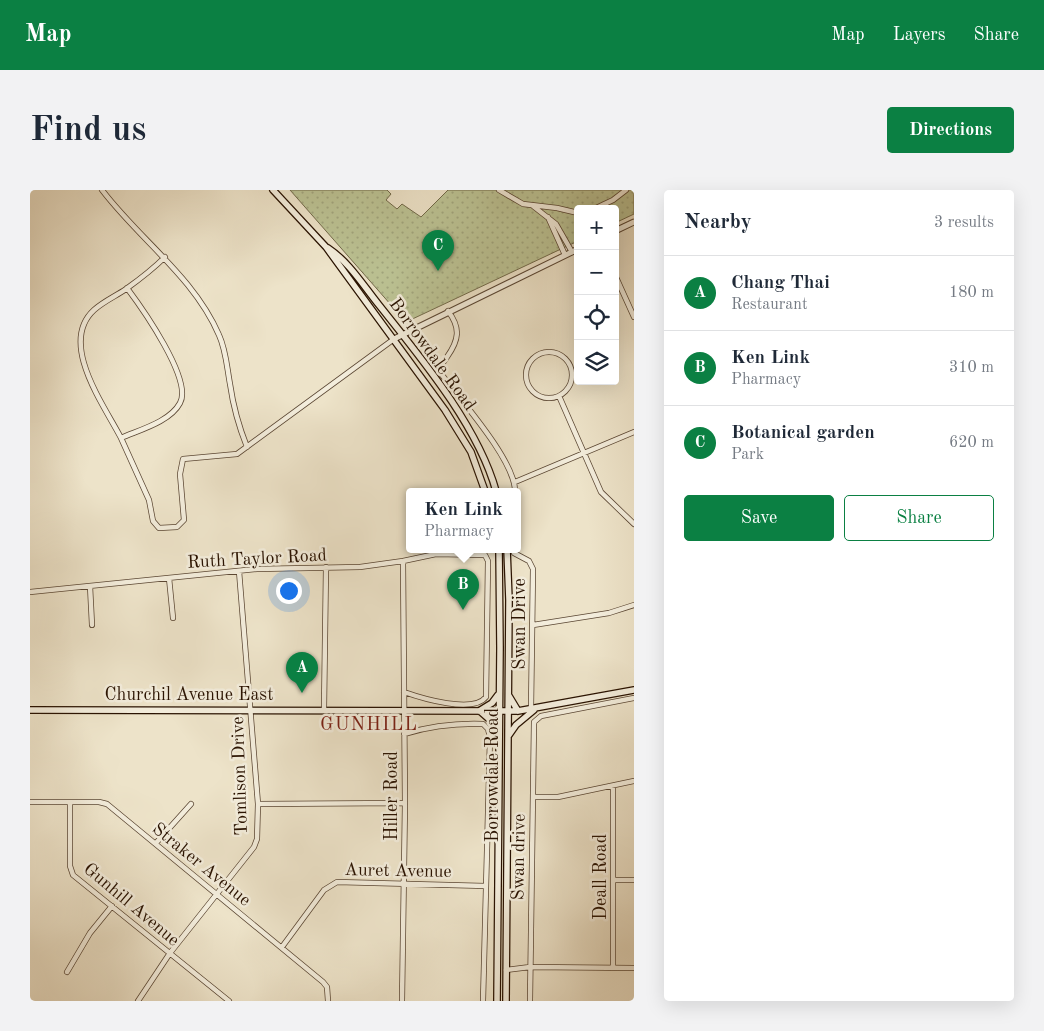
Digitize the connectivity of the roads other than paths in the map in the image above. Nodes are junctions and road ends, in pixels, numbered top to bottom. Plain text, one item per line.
1 (102, 190) edge
2 (273, 190) edge
3 (499, 190) edge
4 (626, 190) edge
5 (602, 205) edge
6 (533, 206) junction
7 (574, 212) edge
8 (548, 215) junction
9 (634, 222) edge
10 (619, 229) edge
11 (326, 247) junction
12 (574, 249) edge
13 (574, 250) edge
14 (565, 255) junction
15 (165, 257) junction
16 (619, 284) edge
17 (127, 288) junction
18 (448, 311) junction
19 (634, 317) edge
20 (402, 334) junction
21 (394, 339) junction
22 (560, 396) junction
23 (634, 432) edge
24 (122, 438) junction
25 (247, 447) junction
26 (583, 455) junction
27 (515, 482) junction
28 (484, 488) edge
29 (495, 488) edge
30 (515, 488) edge
31 (634, 524) edge
32 (499, 553) edge
33 (507, 553) edge
34 (514, 553) edge
35 (403, 561) junction
36 (326, 567) junction
37 (239, 571) junction
38 (169, 578) junction
39 (90, 586) junction
40 (30, 592) edge
41 (634, 605) edge
42 (173, 618) dead end
43 (92, 624) dead end
44 (533, 625) junction
45 (634, 690) edge
46 (404, 692) junction
47 (499, 693) junction
48 (508, 694) junction
49 (591, 698) junction
50 (634, 698) edge
51 (593, 707) junction
52 (251, 709) junction
53 (324, 709) junction
54 (404, 709) junction
55 (534, 709) junction
56 (30, 710) edge
57 (479, 711) junction
58 (498, 711) junction
59 (508, 711) junction
60 (518, 711) junction
61 (498, 728) junction
62 (404, 734) junction
63 (508, 738) junction
64 (634, 781) edge
65 (614, 786) junction
66 (533, 797) junction
67 (30, 802) edge
68 (70, 802) junction
69 (405, 803) junction
70 (191, 804) dead end
71 (258, 804) junction
72 (156, 843) junction
73 (614, 880) junction
74 (634, 880) edge
75 (404, 883) junction
76 (486, 886) junction
77 (217, 892) junction
78 (112, 906) junction
79 (282, 947) junction
80 (170, 953) junction
81 (530, 967) junction
82 (613, 968) junction
83 (634, 968) edge
84 (506, 970) junction
85 (67, 972) dead end
86 (138, 1001) edge
87 (229, 1001) edge
88 (328, 1001) edge
89 (402, 1001) edge
90 (483, 1001) edge
91 (497, 1001) edge
92 (506, 1001) edge
93 (530, 1001) edge

1 - 15 street
2 - 11 main road, Borrowdale Road
3 - 6 street
4 - 5 street
6 - 7 street
6 - 8 street
8 - 12 street
8 - 14 street
9 - 10 street
11 - 20 main road, Borrowdale Road
11 - 21 main road, Borrowdale Road
13 - 14 street
14 - 18 street
15 - 17 street
15 - 25 street
16 - 19 street
17 - 24 street
17 - 24 street
18 - 20 street
18 - 27 street
20 - 21 street
20 - 29 main road, Borrowdale Road
21 - 25 street
21 - 28 main road, Borrowdale Road
22 - 22 street
22 - 26 street
23 - 26 street
24 - 25 street
26 - 27 street
26 - 31 street
27 - 30 street
32 - 47 main road, Borrowdale Road
33 - 48 main road, Borrowdale Road
34 - 44 street, Swan Drive
35 - 36 street, Ruth Taylor Road
35 - 46 street, Hiller Road
35 - 46 street, Ruth Taylor Road
36 - 37 street, Ruth Taylor Road
36 - 53 street
37 - 38 street, Ruth Taylor Road
37 - 52 street, Tomlison Drive
38 - 39 street, Ruth Taylor Road
38 - 42 street
39 - 40 street, Ruth Taylor Road
39 - 43 street
41 - 44 street
44 - 55 street, Swan Drive
45 - 49 main road, Churchil Avenue East
46 - 54 street, Hiller Road
47 - 57 main road
47 - 58 main road, Borrowdale Road
48 - 59 main road, Borrowdale Road
48 - 60 main road
49 - 51 street
49 - 55 main road, Churchil Avenue East
50 - 51 street
51 - 66 street, Swan drive
52 - 53 main road, Churchil Avenue East
52 - 56 main road, Churchil Avenue East
52 - 71 street, Tomlison Drive
53 - 54 main road, Churchil Avenue East
54 - 57 main road, Churchil Avenue East
54 - 62 street, Hiller Road
55 - 60 main road, Churchil Avenue East
55 - 63 main road
57 - 58 main road, Churchil Avenue East
57 - 61 main road
58 - 59 main road, Churchil Avenue East
58 - 61 main road, Borrowdale Road
59 - 60 main road, Churchil Avenue East
59 - 63 main road, Borrowdale Road
61 - 91 main road, Borrowdale Road
62 - 69 street, Hiller Road
62 - 76 street
63 - 84 main road, Borrowdale Road
64 - 65 street
65 - 66 street
65 - 73 street, Deall Road
66 - 81 street, Swan drive
67 - 68 street, Straker Avenue
68 - 72 street, Straker Avenue
68 - 78 street, Gunhill Avenue
69 - 71 street
69 - 75 street, Hiller Road
70 - 72 street
71 - 77 street, Tomlison Drive
72 - 77 street, Straker Avenue
73 - 74 street
73 - 82 street, Deall Road
75 - 76 street, Auret Avenue
75 - 79 street, Auret Avenue
75 - 89 street, Hiller Road
76 - 90 street
77 - 79 street, Straker Avenue
77 - 80 street, Tomlison Drive
78 - 80 street, Gunhill Avenue
78 - 85 street
79 - 88 street, Straker Avenue
80 - 86 street, Tomlison Drive
80 - 87 street, Gunhill Avenue
81 - 82 street
81 - 84 street
81 - 93 street, Swan drive
82 - 83 street
84 - 92 main road, Borrowdale Road

